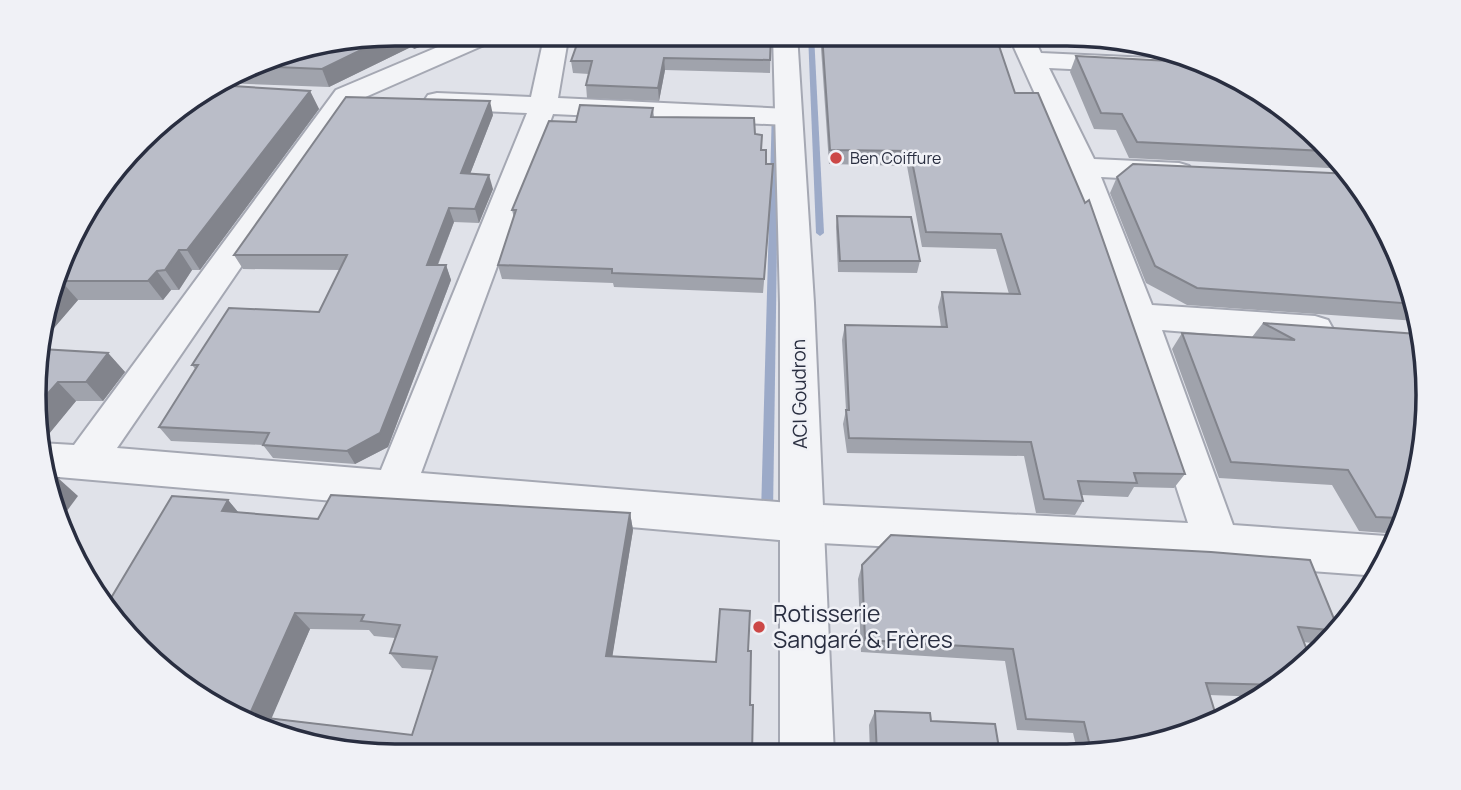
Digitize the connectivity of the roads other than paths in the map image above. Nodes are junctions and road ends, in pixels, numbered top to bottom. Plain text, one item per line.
1 (462, 45) edge
2 (555, 45) edge
3 (785, 45) edge
4 (1025, 47) edge
5 (1178, 64) edge
6 (333, 96) junction
7 (543, 106) junction
8 (788, 117) junction
9 (1083, 167) junction
10 (1206, 173) edge
11 (1139, 316) junction
12 (1348, 331) edge
13 (51, 459) edge
14 (85, 461) junction
15 (395, 487) junction
16 (802, 523) junction
17 (1217, 544) junction
18 (1376, 555) edge
19 (807, 744) edge

1 - 6 street
2 - 7 street
3 - 8 street, ACI Goudron
4 - 5 street
4 - 9 street
6 - 7 street
6 - 14 street
7 - 8 street
7 - 15 street
8 - 16 street, ACI Goudron
9 - 10 street
9 - 11 street
11 - 12 street
11 - 17 street
13 - 14 street
14 - 15 street
15 - 16 street
16 - 17 street
16 - 19 street, ACI Goudron
17 - 18 street

